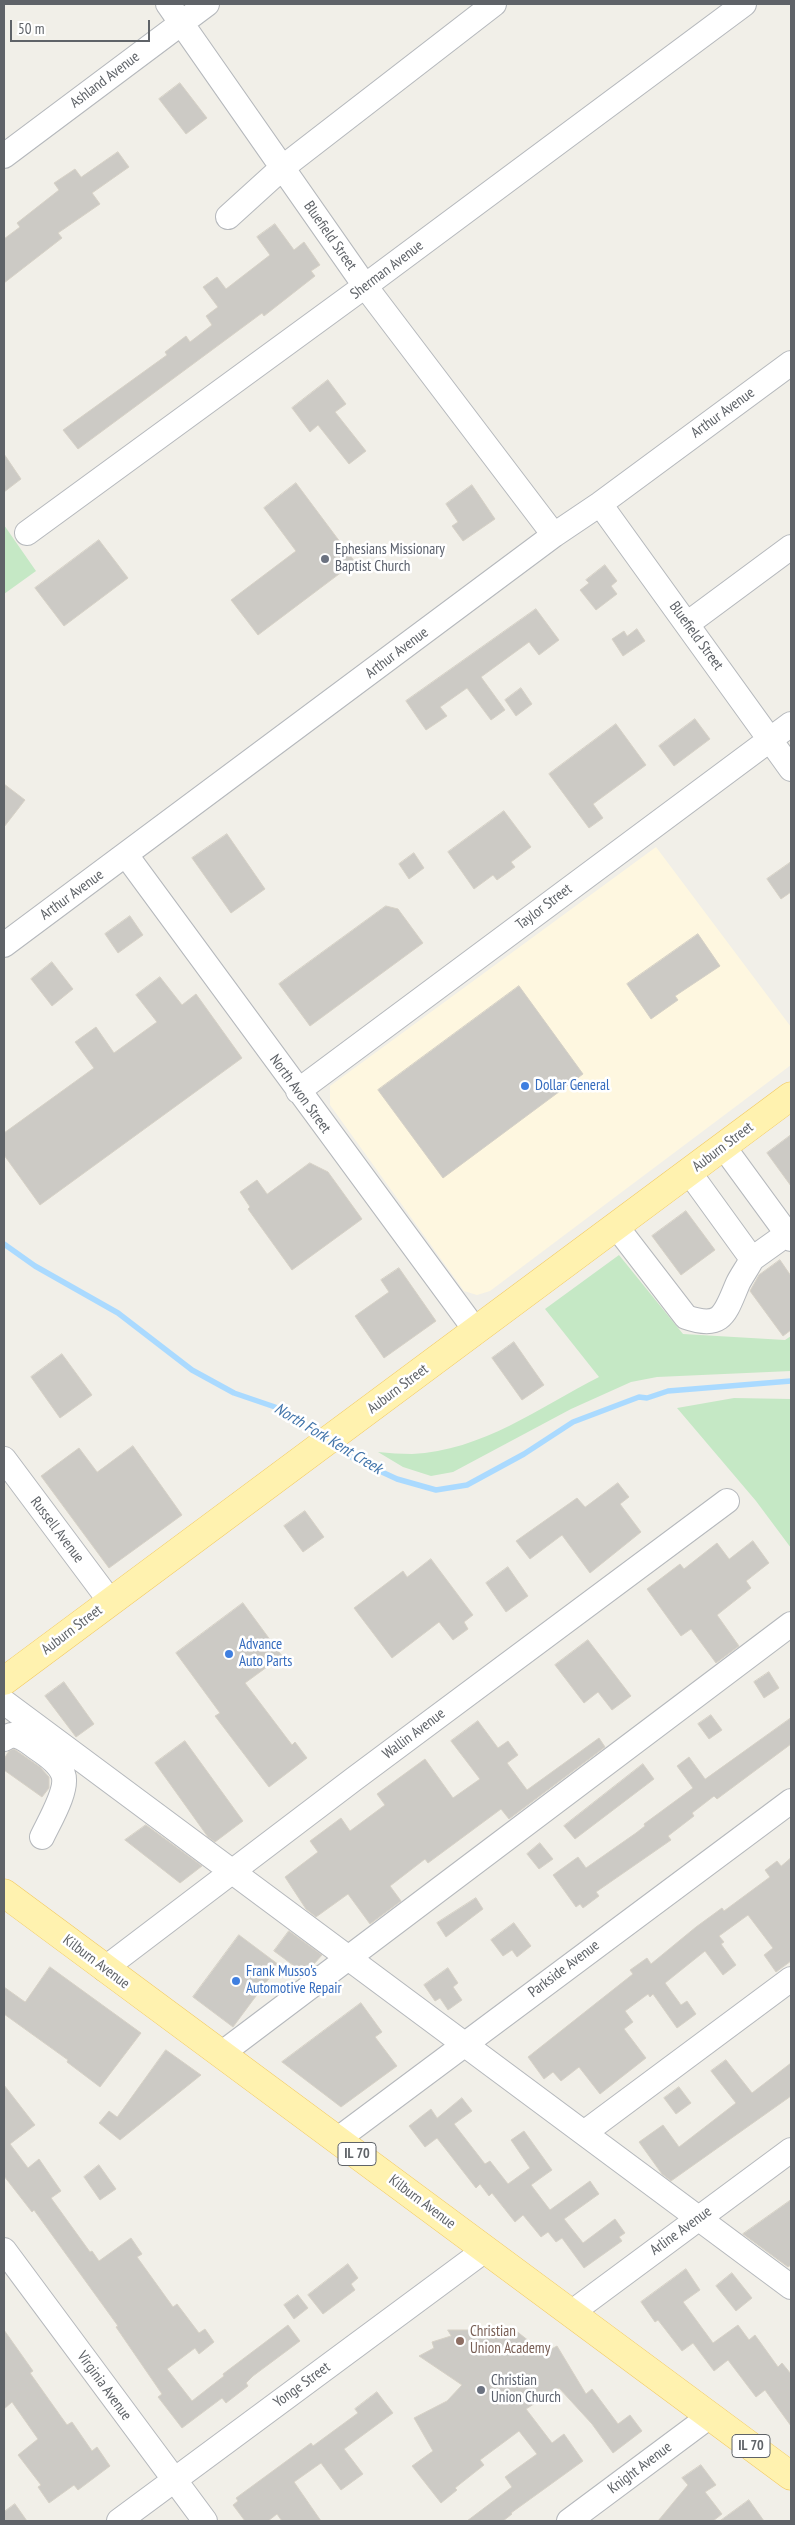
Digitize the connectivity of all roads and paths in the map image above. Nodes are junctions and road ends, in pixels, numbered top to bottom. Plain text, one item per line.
1 (207, 4) edge
2 (494, 4) edge
3 (744, 4) edge
4 (175, 13) edge
5 (4, 156) edge
6 (282, 168) junction
7 (228, 217) dead end
8 (365, 286) junction
9 (791, 363) edge
10 (600, 504) junction
11 (27, 533) dead end
12 (554, 535) junction
13 (791, 547) edge
14 (687, 624) junction
15 (791, 724) edge
16 (770, 739) junction
17 (791, 769) edge
18 (126, 855) junction
19 (4, 945) edge
20 (298, 1091) junction
21 (789, 1102) edge
22 (723, 1146) junction
23 (689, 1172) junction
24 (616, 1226) junction
25 (789, 1236) edge
26 (752, 1259) junction
27 (476, 1331) junction
28 (4, 1459) edge
29 (727, 1501) dead end
30 (110, 1601) junction
31 (791, 1624) edge
32 (4, 1681) edge
33 (4, 1702) edge
34 (4, 1739) edge
35 (791, 1801) edge
36 (42, 1836) dead end
37 (232, 1871) junction
38 (4, 1893) edge
39 (347, 1957) junction
40 (104, 1969) junction
41 (791, 1979) edge
42 (463, 2044) junction
43 (221, 2054) junction
44 (584, 2133) junction
45 (338, 2139) junction
46 (791, 2150) edge
47 (699, 2218) junction
48 (4, 2250) edge
49 (486, 2250) junction
50 (791, 2287) edge
51 (571, 2313) junction
52 (710, 2416) junction
53 (791, 2476) edge
54 (174, 2480) junction
55 (119, 2521) edge
56 (204, 2521) edge
57 (569, 2521) edge

1 - 4 street, Ashland Avenue
2 - 6 street
3 - 8 street, Sherman Avenue
4 - 5 street, Ashland Avenue
4 - 6 street, Bluefield Street
6 - 7 street
6 - 8 street, Bluefield Street
8 - 11 street, Sherman Avenue
8 - 12 street, Bluefield Street
9 - 10 street, Arthur Avenue
10 - 12 street, Arthur Avenue
10 - 14 street, Bluefield Street
12 - 18 street, Arthur Avenue
13 - 14 street
14 - 16 street, Bluefield Street
15 - 16 street, Taylor Street
16 - 17 street, Bluefield Street
16 - 20 street, Taylor Street
18 - 19 street, Arthur Avenue
18 - 20 street, North Avon Street
20 - 27 street, North Avon Street
21 - 22 main road, Auburn Street
22 - 23 main road, Auburn Street
22 - 25 street
23 - 24 main road, Auburn Street
23 - 26 street
24 - 26 street
24 - 27 main road, Auburn Street
25 - 26 street
27 - 30 main road, Auburn Street
28 - 30 street, Russell Avenue
29 - 37 street, Wallin Avenue
30 - 32 main road, Auburn Street
31 - 39 street
33 - 37 street
34 - 36 street
35 - 42 street, Parkside Avenue
37 - 39 street
37 - 40 street, Wallin Avenue
38 - 40 main road, Kilburn Avenue / IL 70
39 - 42 street
39 - 43 street
40 - 43 main road, Kilburn Avenue / IL 70
41 - 44 street
42 - 44 street
42 - 45 street, Parkside Avenue
43 - 45 main road, Kilburn Avenue / IL 70
44 - 47 street
45 - 49 main road, Kilburn Avenue / IL 70
46 - 47 street, Arline Avenue
47 - 50 street
47 - 51 street, Arline Avenue
48 - 54 street, Virginia Avenue
49 - 51 main road, Kilburn Avenue / IL 70
49 - 54 street, Yonge Street
51 - 52 main road, Kilburn Avenue / IL 70
52 - 53 main road, Kilburn Avenue / IL 70
52 - 57 street, Knight Avenue
54 - 55 street, Yonge Street
54 - 56 street, Virginia Avenue

